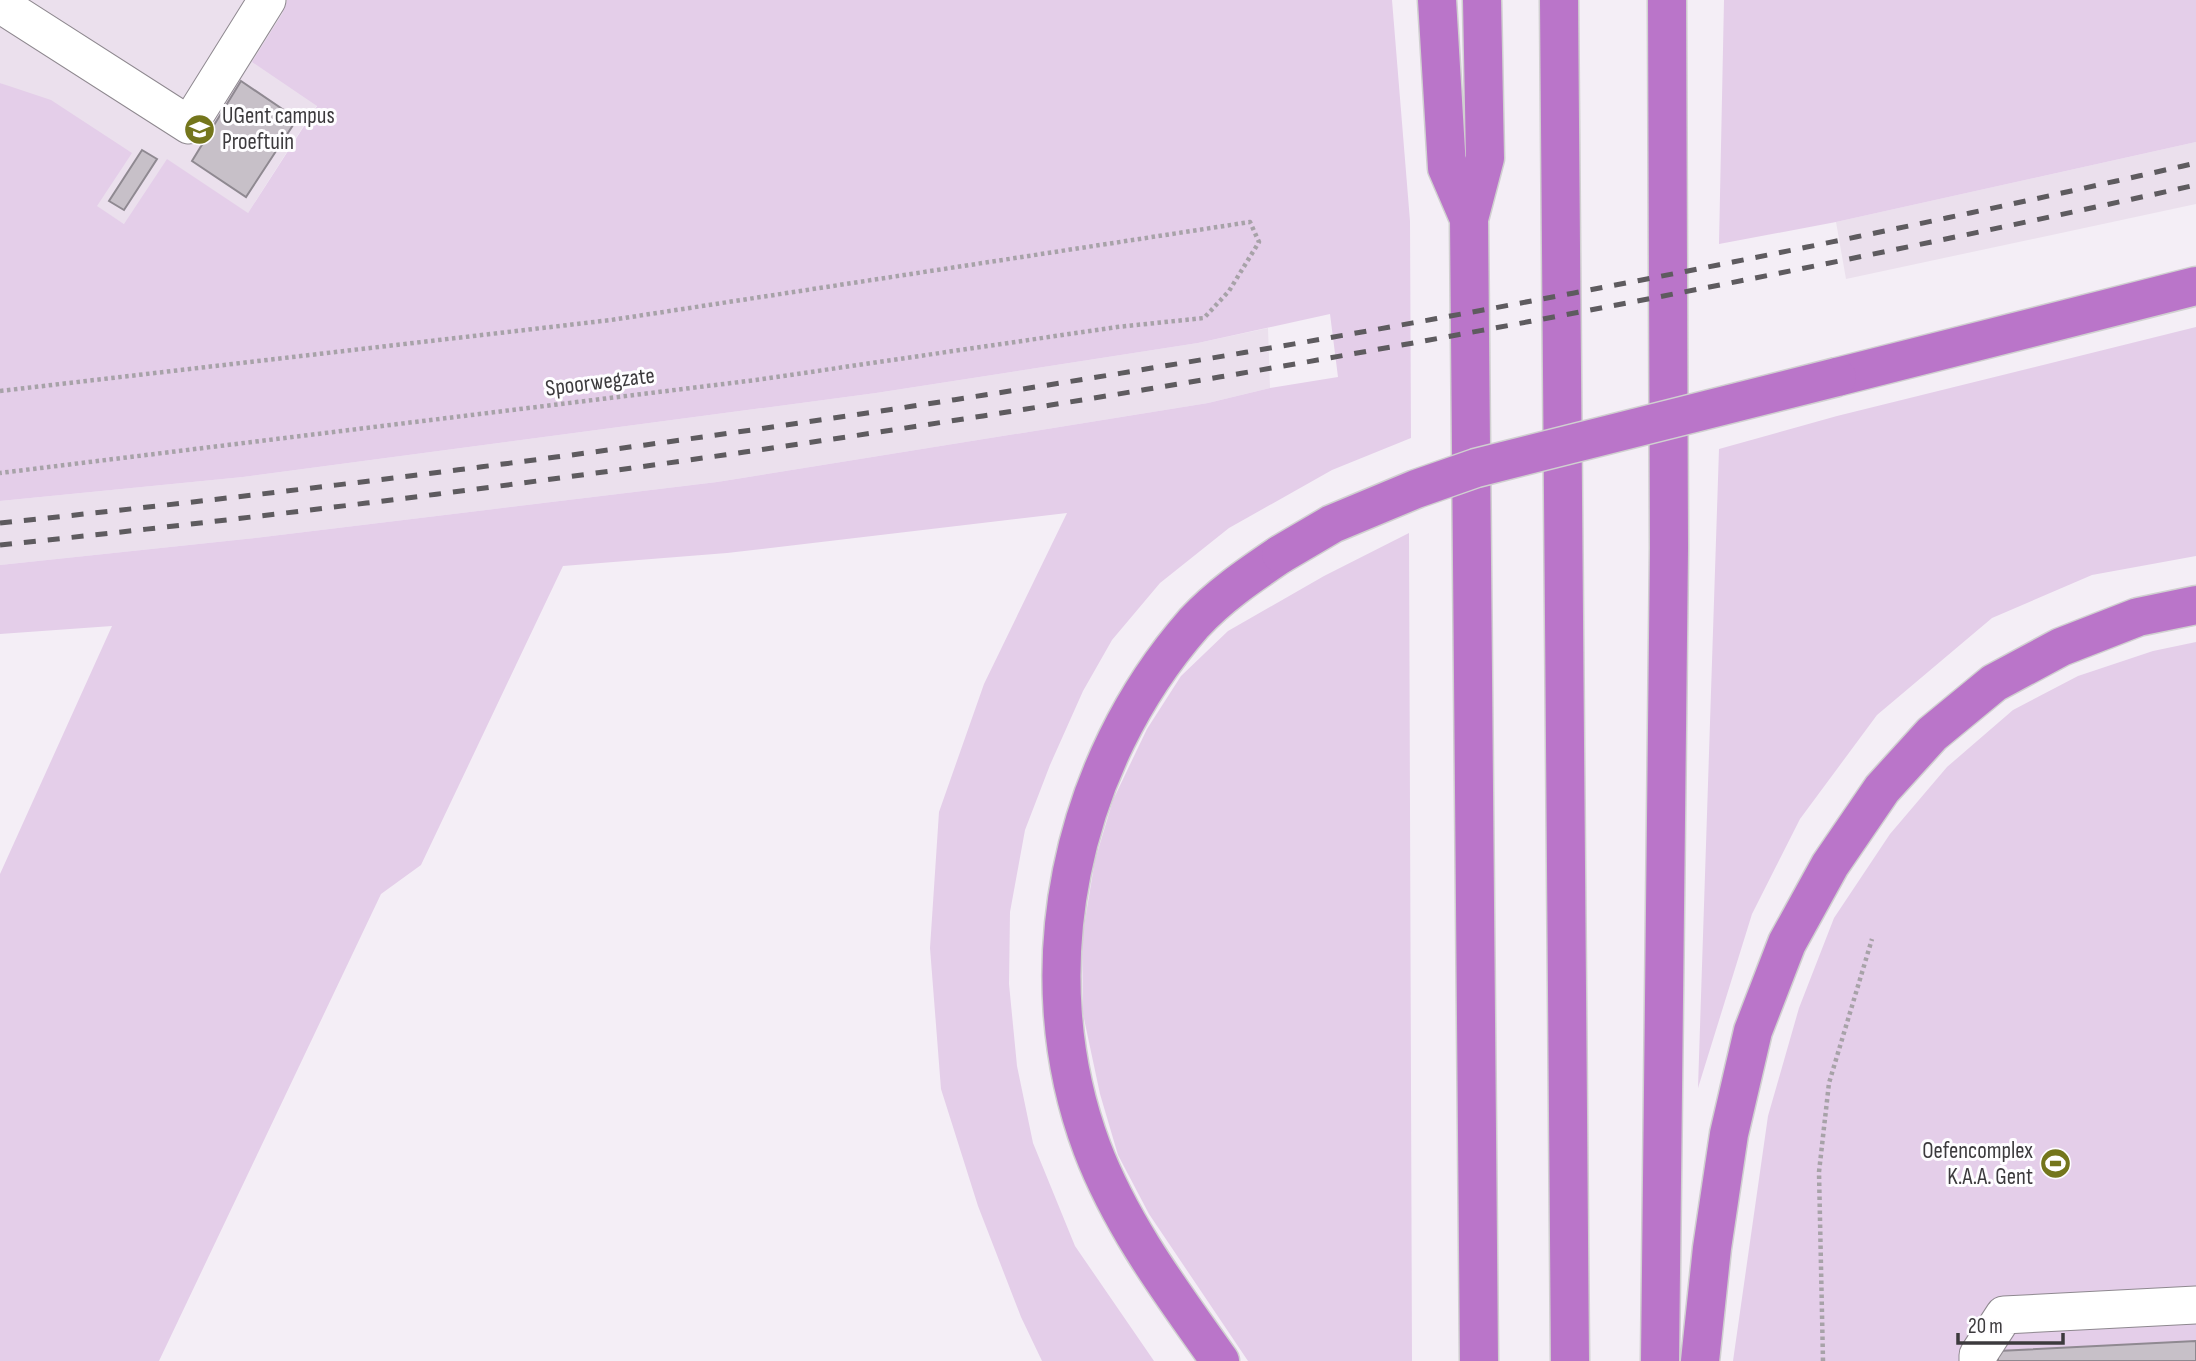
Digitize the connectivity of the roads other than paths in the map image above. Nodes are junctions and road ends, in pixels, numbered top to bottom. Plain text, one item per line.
1 (267, 0) edge
2 (1437, 0) edge
3 (1482, 0) edge
4 (1559, 0) edge
5 (1667, 0) edge
6 (0, 4) edge
7 (1469, 219) junction
8 (2196, 286) edge
9 (2196, 605) edge
10 (2196, 1305) edge
11 (1220, 1361) edge
12 (1479, 1361) edge
13 (1570, 1361) edge
14 (1660, 1361) edge
15 (1700, 1361) edge
16 (1978, 1361) edge

1 - 6 lane
2 - 7 highway
3 - 7 highway
4 - 13 highway
5 - 14 highway
7 - 12 highway
8 - 11 highway, bridge
9 - 15 highway
10 - 16 lane

